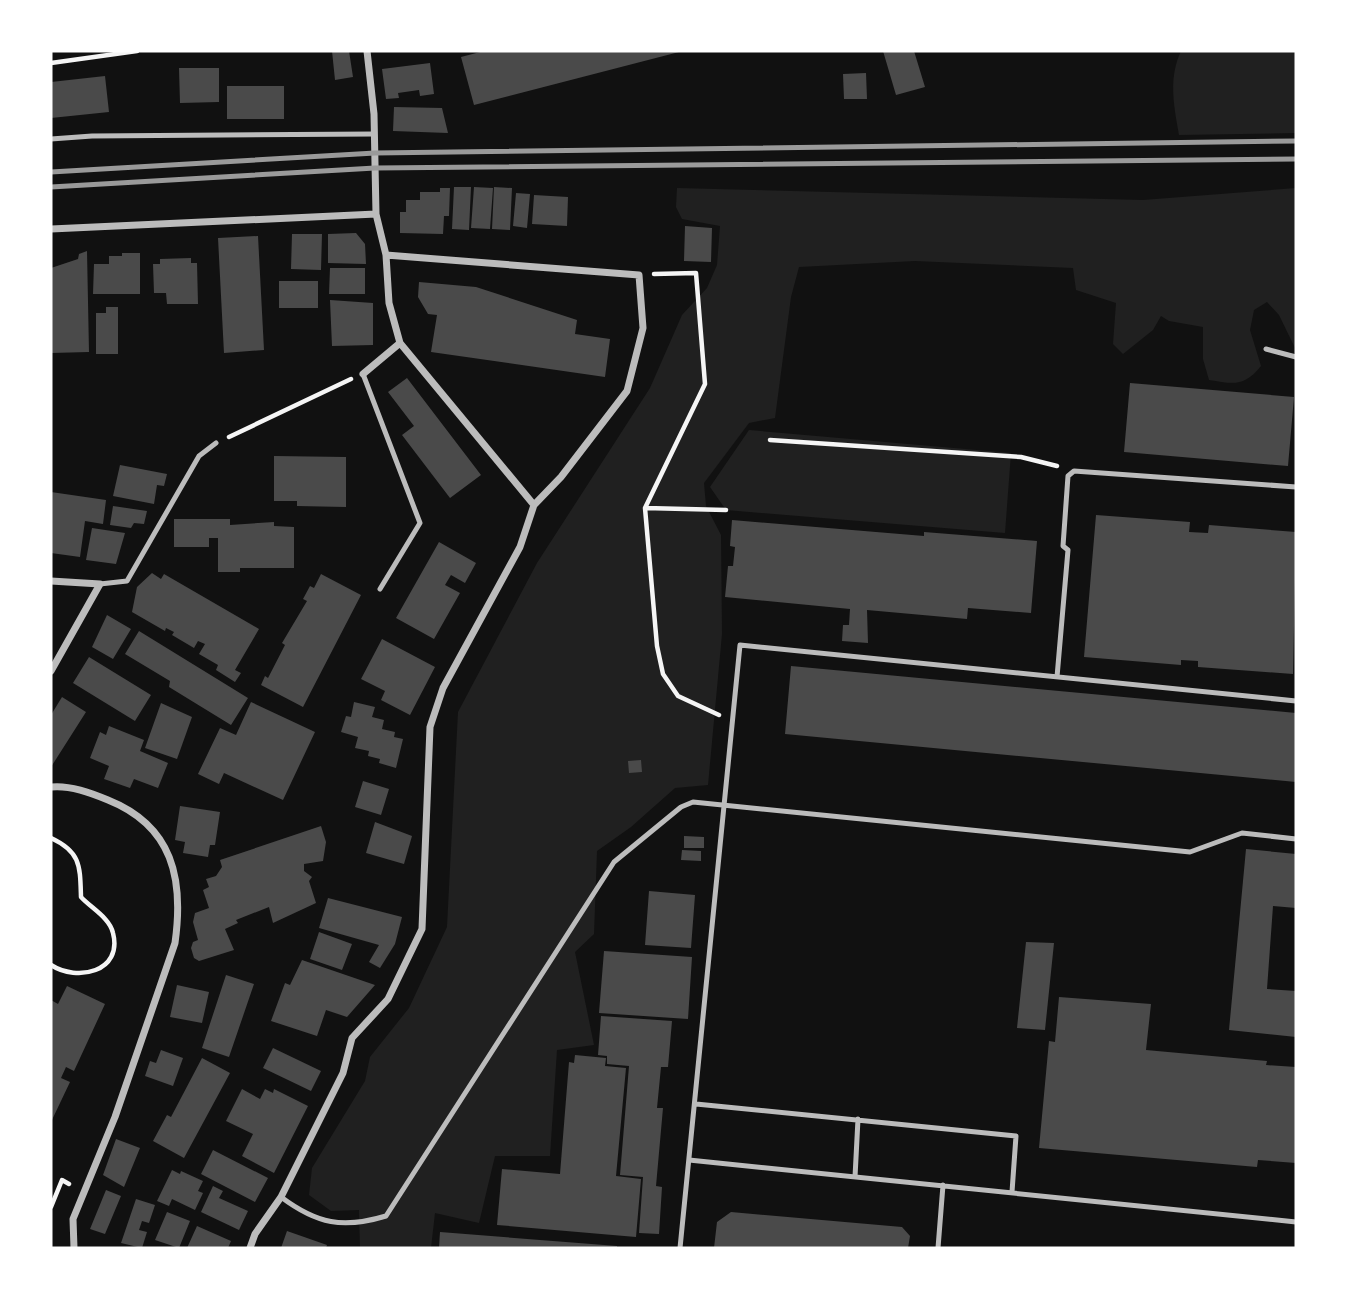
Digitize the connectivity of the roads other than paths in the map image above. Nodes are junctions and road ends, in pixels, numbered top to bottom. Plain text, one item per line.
1 (367, 51) edge
2 (374, 134) junction
3 (51, 139) edge
4 (376, 214) junction
5 (51, 229) edge
6 (386, 255) junction
7 (400, 343) junction
8 (1266, 349) dead end
9 (1296, 357) edge
10 (363, 374) joint
11 (216, 443) road end
12 (1296, 487) edge
13 (534, 505) junction
14 (51, 581) edge
15 (100, 584) junction
16 (380, 589) dead end
17 (51, 671) edge
18 (1057, 677) junction
19 (1296, 701) edge
20 (51, 787) edge
21 (723, 806) junction
22 (1296, 839) edge
23 (696, 1104) junction
24 (859, 1119) junction
25 (690, 1160) junction
26 (855, 1177) junction
27 (943, 1185) junction
28 (1012, 1192) junction
29 (281, 1197) junction
30 (1296, 1222) edge
31 (74, 1248) edge
32 (250, 1248) edge
33 (680, 1248) edge
34 (939, 1248) edge

1 - 2 street
2 - 3 lane
2 - 4 street
4 - 5 street
4 - 6 street
6 - 7 street
6 - 13 street
7 - 10 street
7 - 13 street
8 - 9 lane
10 - 16 lane
11 - 15 lane
12 - 18 lane
13 - 29 street
14 - 15 street
15 - 17 street
18 - 19 lane
18 - 21 lane
20 - 31 street
21 - 22 lane
21 - 23 lane
21 - 29 lane
23 - 24 lane
23 - 25 lane
24 - 26 lane
24 - 28 lane
25 - 26 lane
25 - 33 lane
26 - 27 lane
27 - 28 lane
27 - 34 lane
28 - 30 lane
29 - 32 street

